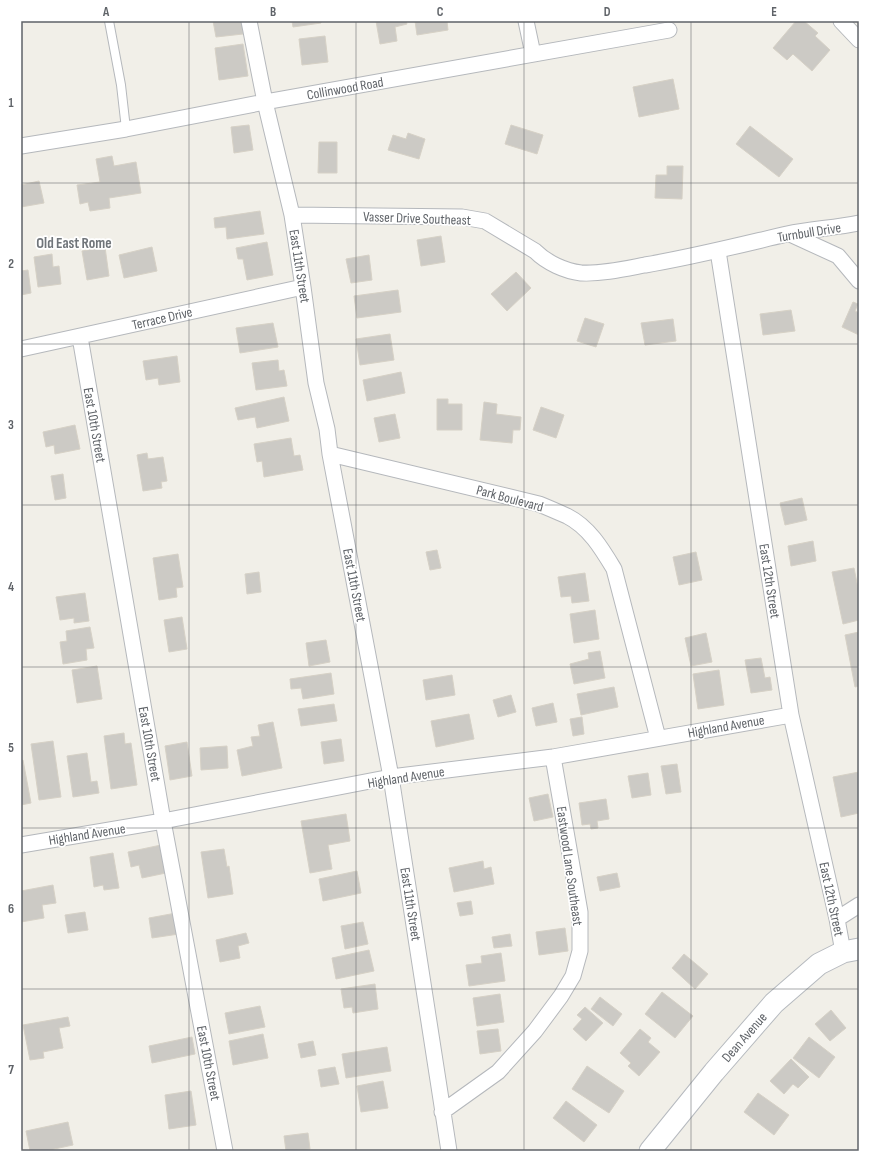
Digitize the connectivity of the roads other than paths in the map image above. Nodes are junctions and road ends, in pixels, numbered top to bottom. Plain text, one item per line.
1 (109, 21) edge
2 (249, 21) edge
3 (526, 21) edge
4 (841, 21) edge
5 (669, 30) dead end
6 (859, 40) edge
7 (533, 54) junction
8 (265, 102) junction
9 (126, 129) junction
10 (21, 146) edge
11 (292, 215) junction
12 (859, 223) edge
13 (790, 234) junction
14 (718, 251) junction
15 (859, 280) edge
16 (303, 287) junction
17 (80, 337) junction
18 (21, 349) edge
19 (330, 454) junction
20 (791, 715) junction
21 (658, 738) junction
22 (553, 757) junction
23 (391, 777) junction
24 (163, 821) junction
25 (21, 845) edge
26 (859, 905) edge
27 (837, 919) junction
28 (851, 950) edge
29 (442, 1112) junction
30 (225, 1151) edge
31 (449, 1151) edge
32 (650, 1151) edge

1 - 9 lane
2 - 8 street, East 11th Street
3 - 7 street
4 - 6 street
5 - 7 street, Collinwood Road
7 - 8 street, Collinwood Road
8 - 9 street, Collinwood Road
8 - 11 street, East 11th Street
9 - 10 street, Collinwood Road
11 - 14 street, Vasser Drive Southeast
11 - 16 street, East 11th Street
12 - 13 street, Turnbull Drive
13 - 14 street, Turnbull Drive
13 - 15 street
14 - 20 street, East 12th Street
16 - 17 street, Terrace Drive
16 - 19 street, East 11th Street
17 - 18 street, Terrace Drive
17 - 24 street, East 10th Street
19 - 21 street, Park Boulevard
19 - 23 street, East 11th Street
20 - 21 street, Highland Avenue
20 - 27 street, East 12th Street
21 - 22 street, Highland Avenue
22 - 23 street, Highland Avenue
22 - 29 street, Eastwood Lane Southeast
23 - 24 street, Highland Avenue
23 - 29 street, East 11th Street
24 - 25 street, Highland Avenue
24 - 30 street, East 10th Street
26 - 27 street
27 - 28 street, East 12th Street
28 - 32 main road, Dean Avenue
29 - 31 street, East 11th Street

